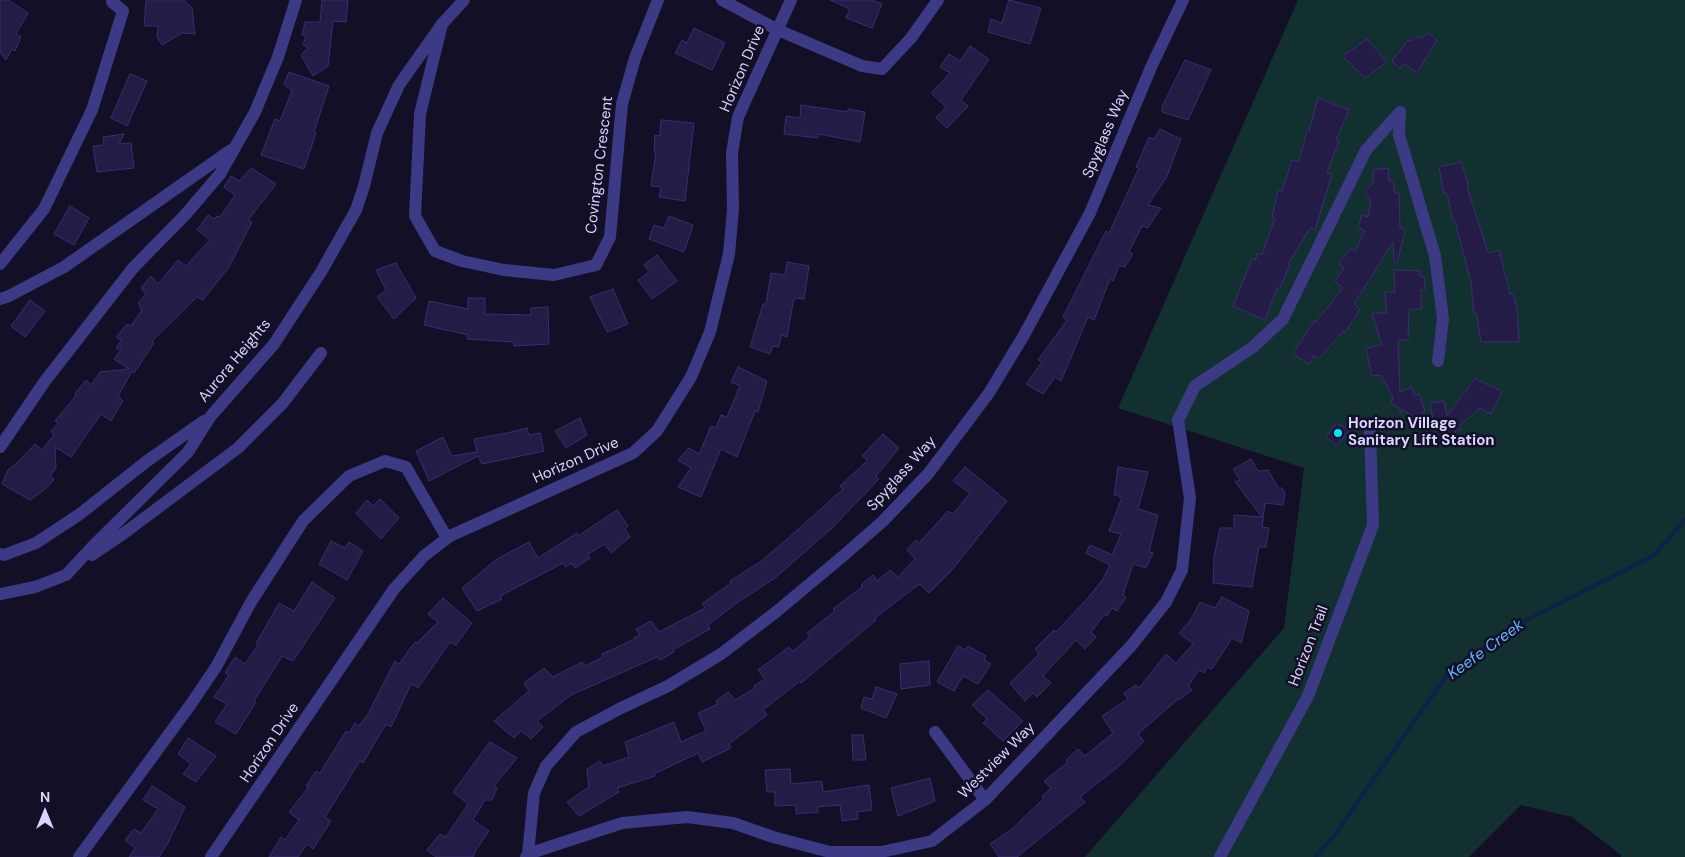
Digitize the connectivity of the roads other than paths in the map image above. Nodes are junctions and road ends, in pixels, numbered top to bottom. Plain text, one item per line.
1 (296, 0) edge
2 (464, 0) edge
3 (658, 0) edge
4 (722, 0) edge
5 (791, 0) edge
6 (938, 0) edge
7 (1183, 0) edge
8 (112, 2) dead end
9 (442, 24) junction
10 (778, 30) junction
11 (235, 148) junction
12 (0, 264) edge
13 (0, 299) edge
14 (321, 352) dead end
15 (1438, 361) dead end
16 (210, 417) junction
17 (1370, 430) dead end
18 (0, 446) edge
19 (447, 538) junction
20 (0, 554) edge
21 (72, 569) junction
22 (0, 594) edge
23 (935, 732) dead end
24 (985, 800) junction
25 (527, 856) edge
26 (79, 857) edge
27 (211, 857) edge
28 (1220, 857) edge

1 - 11 street
2 - 9 street, Covington Crescent
3 - 9 street, Covington Crescent
4 - 10 street
5 - 10 street, Horizon Drive
6 - 10 street
7 - 25 street, Spyglass Way
8 - 12 street
9 - 16 street, Aurora Heights
10 - 19 street, Horizon Drive
11 - 13 street
11 - 18 street
14 - 21 street
15 - 24 street, Westview Way
16 - 20 street
16 - 21 street, Aurora Heights
17 - 28 street, Horizon Trail
19 - 26 street
19 - 27 street, Horizon Drive
21 - 22 street, Aurora Heights
23 - 24 street
24 - 25 street, Westview Way

